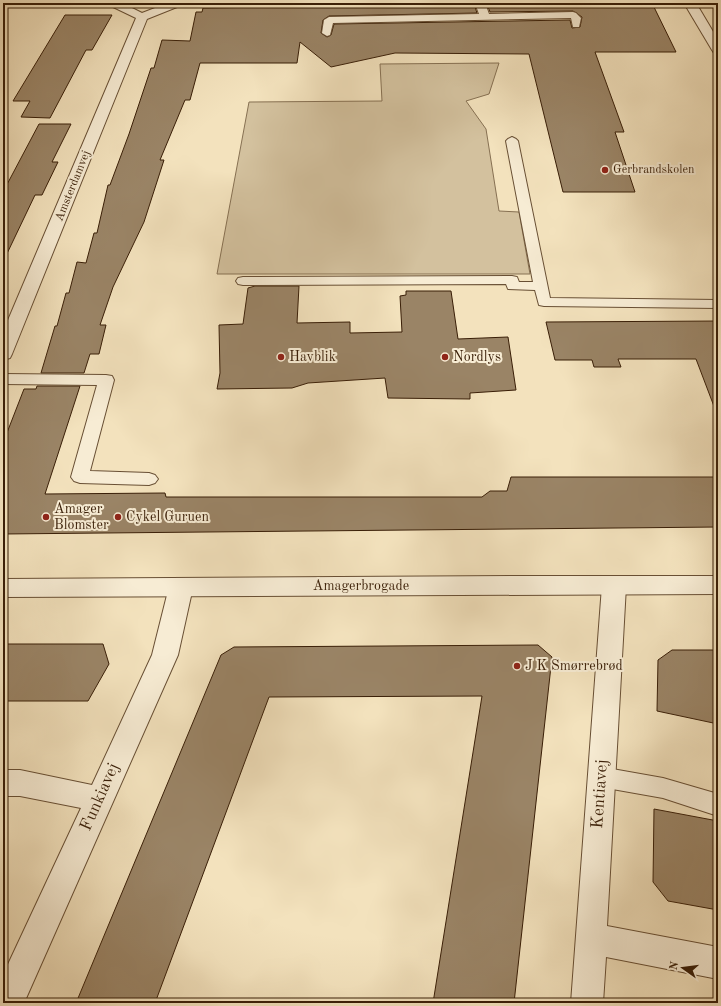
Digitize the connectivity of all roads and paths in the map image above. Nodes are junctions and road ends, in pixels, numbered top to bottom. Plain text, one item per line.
1 (113, 3) edge
2 (178, 3) edge
3 (480, 3) edge
4 (690, 3) edge
5 (142, 17) junction
6 (485, 17) junction
7 (576, 24) dead end
8 (328, 33) dead end
9 (718, 50) edge
10 (512, 141) dead end
11 (243, 281) dead end
12 (541, 286) junction
13 (718, 304) edge
14 (3, 354) edge
15 (3, 379) edge
16 (149, 480) dead end
17 (718, 585) edge
18 (614, 586) junction
19 (181, 587) junction
20 (3, 588) edge
21 (601, 777) junction
22 (3, 783) edge
23 (99, 799) junction
24 (718, 805) edge
25 (591, 938) junction
26 (718, 963) edge
27 (6, 1003) edge
28 (587, 1003) edge

1 - 5 street
2 - 5 street
3 - 6 lane
4 - 9 street
5 - 14 street, Amsterdamvej
6 - 7 lane
6 - 8 lane
10 - 12 lane
11 - 12 lane
12 - 13 lane
15 - 16 lane
17 - 18 street, Amagerbrogade
18 - 19 street, Amagerbrogade
18 - 21 street, Kentiavej
19 - 20 street, Amagerbrogade
19 - 23 street, Funkiavej
21 - 24 lane
21 - 25 street, Kentiavej
22 - 23 street
23 - 27 street, Funkiavej
25 - 26 street
25 - 28 street, Kentiavej

